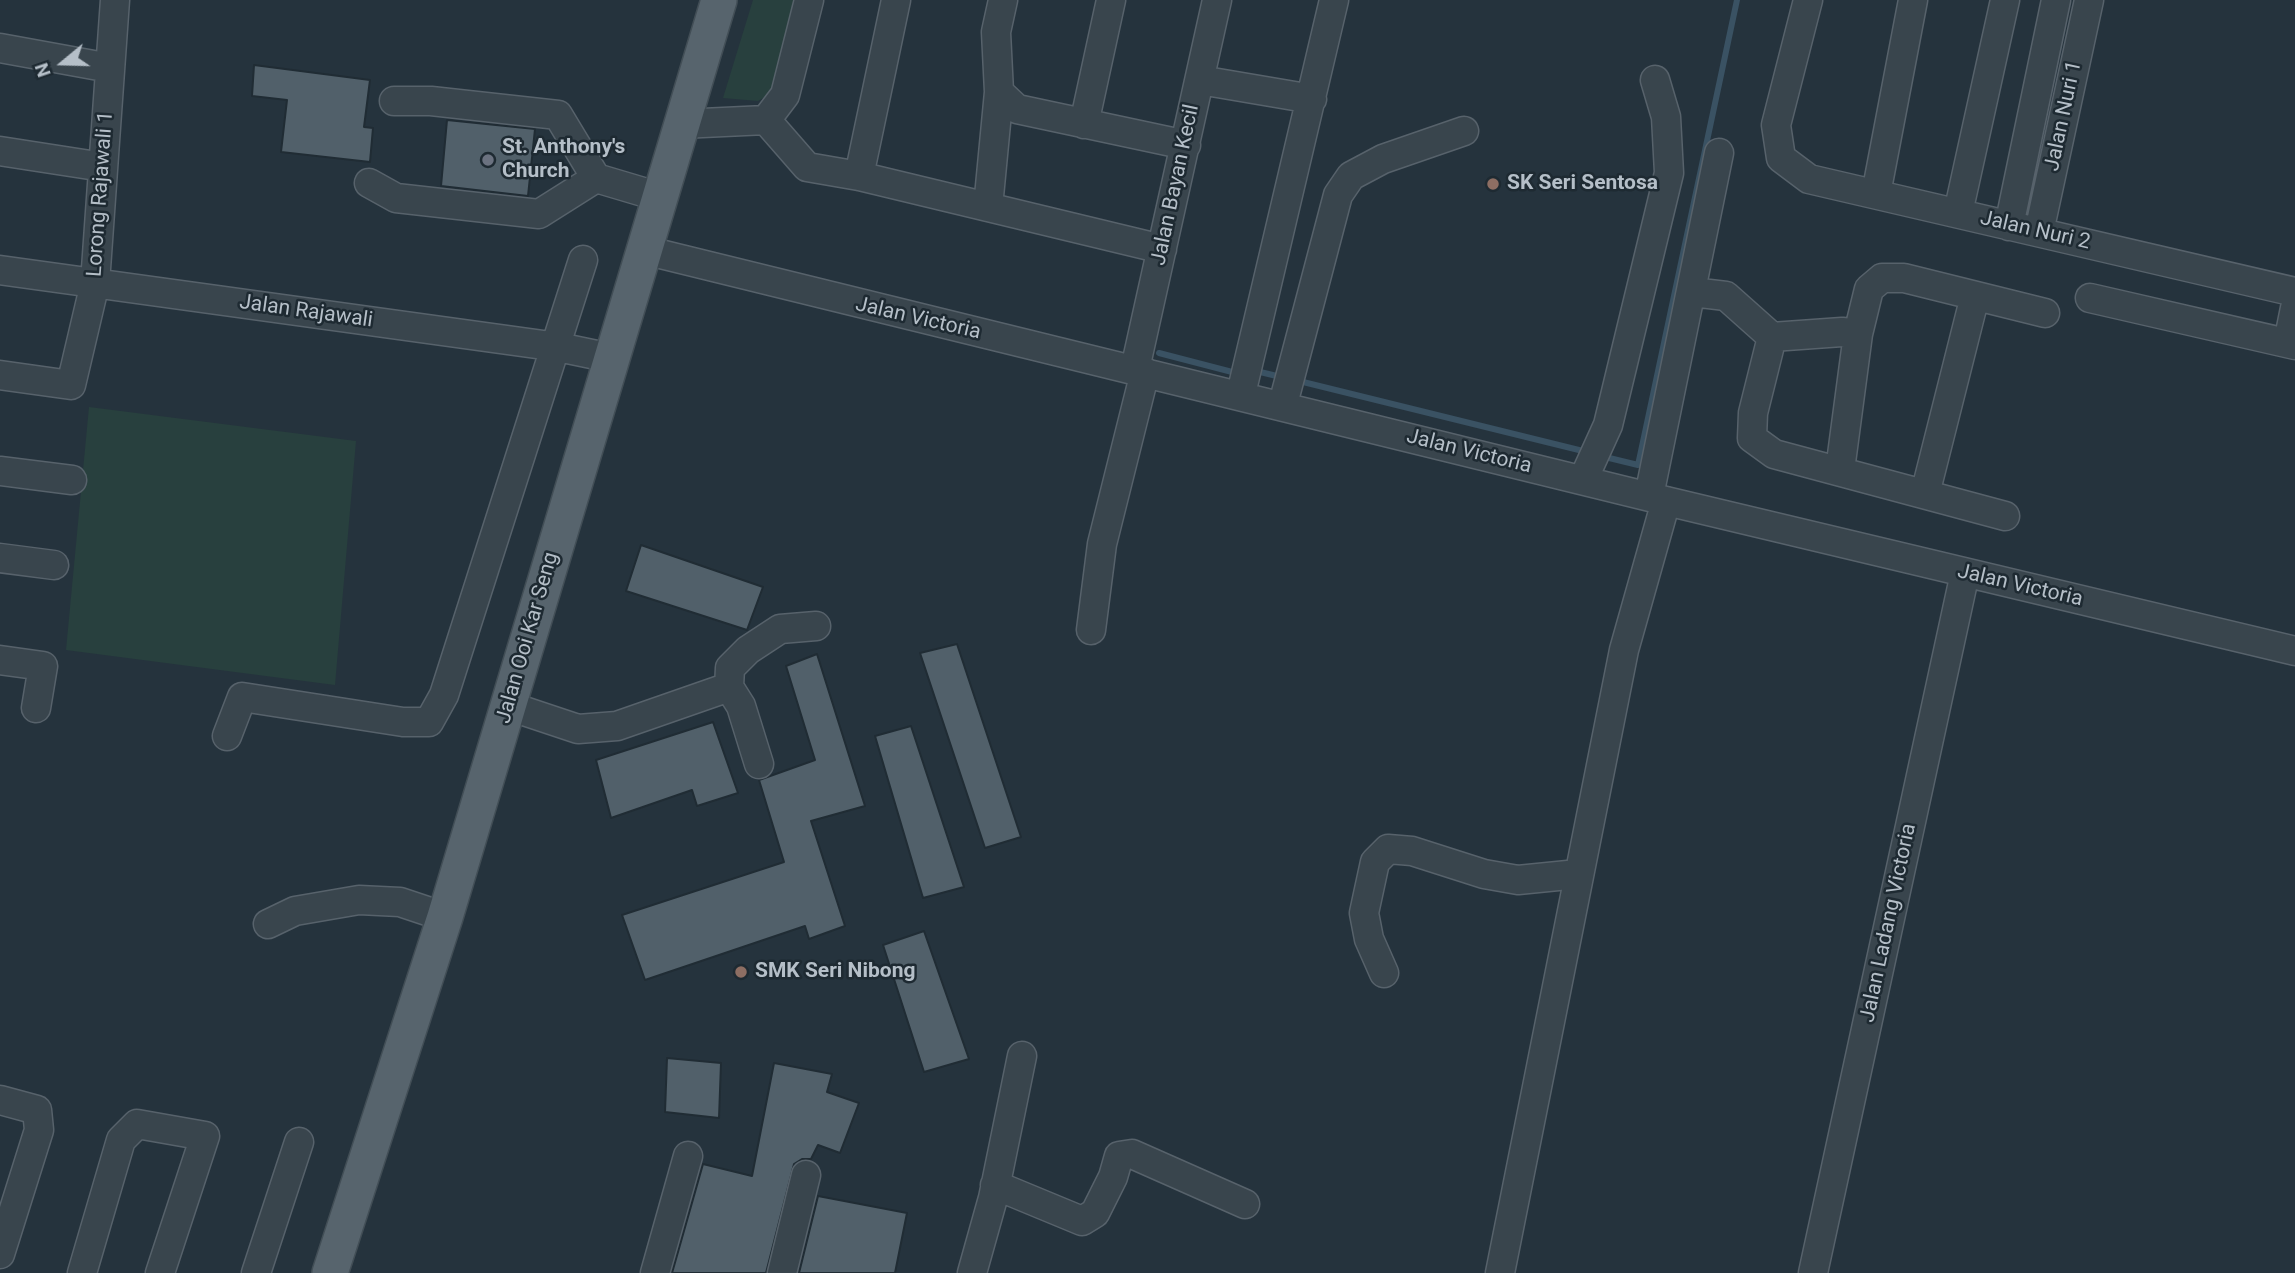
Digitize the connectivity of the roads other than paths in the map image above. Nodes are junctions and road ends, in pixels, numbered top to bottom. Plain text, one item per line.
1 (115, 0) edge
2 (719, 0) edge
3 (809, 0) edge
4 (896, 0) edge
5 (1003, 0) edge
6 (1111, 0) edge
7 (1217, 0) edge
8 (1334, 0) edge
9 (1808, 0) edge
10 (1913, 0) edge
11 (2005, 0) edge
12 (2056, 0) edge
13 (2089, 0) edge
14 (0, 48) edge
15 (110, 68) junction
16 (1200, 80) junction
17 (1655, 80) dead end
18 (999, 93) junction
19 (1312, 99) junction
20 (394, 101) dead end
21 (766, 120) junction
22 (681, 124) junction
23 (1084, 124) junction
24 (1464, 131) dead end
25 (1186, 145) junction
26 (0, 150) edge
27 (1718, 153) dead end
28 (103, 167) junction
29 (859, 176) junction
30 (596, 178) junction
31 (369, 183) dead end
32 (1875, 194) junction
33 (660, 197) junction
34 (988, 207) junction
35 (1958, 213) junction
36 (2009, 226) junction
37 (2039, 232) junction
38 (1162, 249) junction
39 (644, 250) junction
40 (583, 260) dead end
41 (0, 270) edge
42 (95, 283) junction
43 (1692, 292) junction
44 (2295, 292) edge
45 (1975, 296) junction
46 (2090, 298) dead end
47 (2295, 308) edge
48 (2045, 313) dead end
49 (1858, 334) junction
50 (1772, 337) junction
51 (2291, 344) edge
52 (558, 347) junction
53 (611, 358) junction
54 (1140, 371) junction
55 (0, 375) edge
56 (1288, 388) junction
57 (1241, 394) junction
58 (1591, 463) junction
59 (1840, 470) junction
60 (0, 471) edge
61 (72, 481) dead end
62 (1925, 494) junction
63 (1658, 499) junction
64 (2005, 516) dead end
65 (0, 558) edge
66 (54, 565) dead end
67 (1965, 573) junction
68 (816, 626) dead end
69 (1091, 630) dead end
70 (2295, 651) edge
71 (0, 660) edge
72 (729, 687) junction
73 (509, 706) junction
74 (36, 708) dead end
75 (227, 736) dead end
76 (759, 764) dead end
77 (1578, 874) junction
78 (445, 917) junction
79 (268, 924) dead end
80 (1384, 973) dead end
81 (1021, 1056) dead end
82 (0, 1100) edge
83 (299, 1142) dead end
84 (688, 1156) dead end
85 (806, 1175) dead end
86 (995, 1185) junction
87 (1245, 1203) dead end
88 (0, 1254) edge
89 (82, 1273) edge
90 (160, 1273) edge
91 (256, 1273) edge
92 (330, 1273) edge
93 (655, 1273) edge
94 (782, 1273) edge
95 (972, 1273) edge
96 (1500, 1273) edge
97 (1813, 1273) edge

1 - 15 street, Lorong Rajawali 1
2 - 22 main road, Jalan Ooi Kar Seng
3 - 21 street
4 - 29 street
5 - 18 street
6 - 23 street
7 - 16 street, Jalan Bayan Kecil
8 - 19 street
9 - 32 street, Jalan Nuri 2
10 - 32 street
11 - 35 street
12 - 36 street, Jalan Nuri 1
13 - 37 street, Jalan Nuri 1
14 - 15 street
15 - 28 street, Lorong Rajawali 1
16 - 19 street
16 - 25 street, Jalan Bayan Kecil
17 - 58 street
18 - 23 street
18 - 34 street
19 - 57 street
20 - 30 street
21 - 22 street
21 - 29 street
22 - 33 main road, Jalan Ooi Kar Seng
23 - 25 street
24 - 56 street
25 - 38 street, Jalan Bayan Kecil
26 - 28 street
27 - 43 street
28 - 42 street, Lorong Rajawali 1
29 - 34 street
30 - 31 street
30 - 33 street
32 - 35 street, Jalan Nuri 2
33 - 39 main road, Jalan Ooi Kar Seng
34 - 38 street
35 - 36 street, Jalan Nuri 2
36 - 37 street, Jalan Nuri 2
37 - 44 street, Jalan Nuri 2
38 - 54 street, Jalan Bayan Kecil
39 - 53 main road, Jalan Ooi Kar Seng
39 - 54 street, Jalan Victoria
40 - 52 street
41 - 42 street, Jalan Rajawali
42 - 52 street, Jalan Rajawali
42 - 55 street, Lorong Rajawali 1
43 - 50 street
43 - 63 street
45 - 48 street
45 - 49 street
45 - 62 street
46 - 51 street
47 - 51 street
49 - 50 street
49 - 59 street
50 - 59 street
52 - 53 street, Jalan Rajawali
52 - 75 street
53 - 73 main road, Jalan Ooi Kar Seng
54 - 57 street, Jalan Victoria
54 - 69 street, Jalan Bayan Kecil
56 - 57 street, Jalan Victoria
56 - 58 street, Jalan Victoria
58 - 63 street, Jalan Victoria
59 - 62 street
60 - 61 street
62 - 64 street
63 - 67 street, Jalan Victoria
63 - 77 street
65 - 66 street
67 - 70 street, Jalan Victoria
67 - 97 street, Jalan Ladang Victoria
68 - 72 street
71 - 74 street
72 - 73 street
72 - 76 street
73 - 78 main road, Jalan Ooi Kar Seng
77 - 80 street
77 - 96 street
78 - 79 street
78 - 92 main road, Jalan Ooi Kar Seng
81 - 86 street
82 - 88 street
83 - 91 street
84 - 93 street
85 - 94 street
86 - 87 street
86 - 95 street
89 - 90 street

